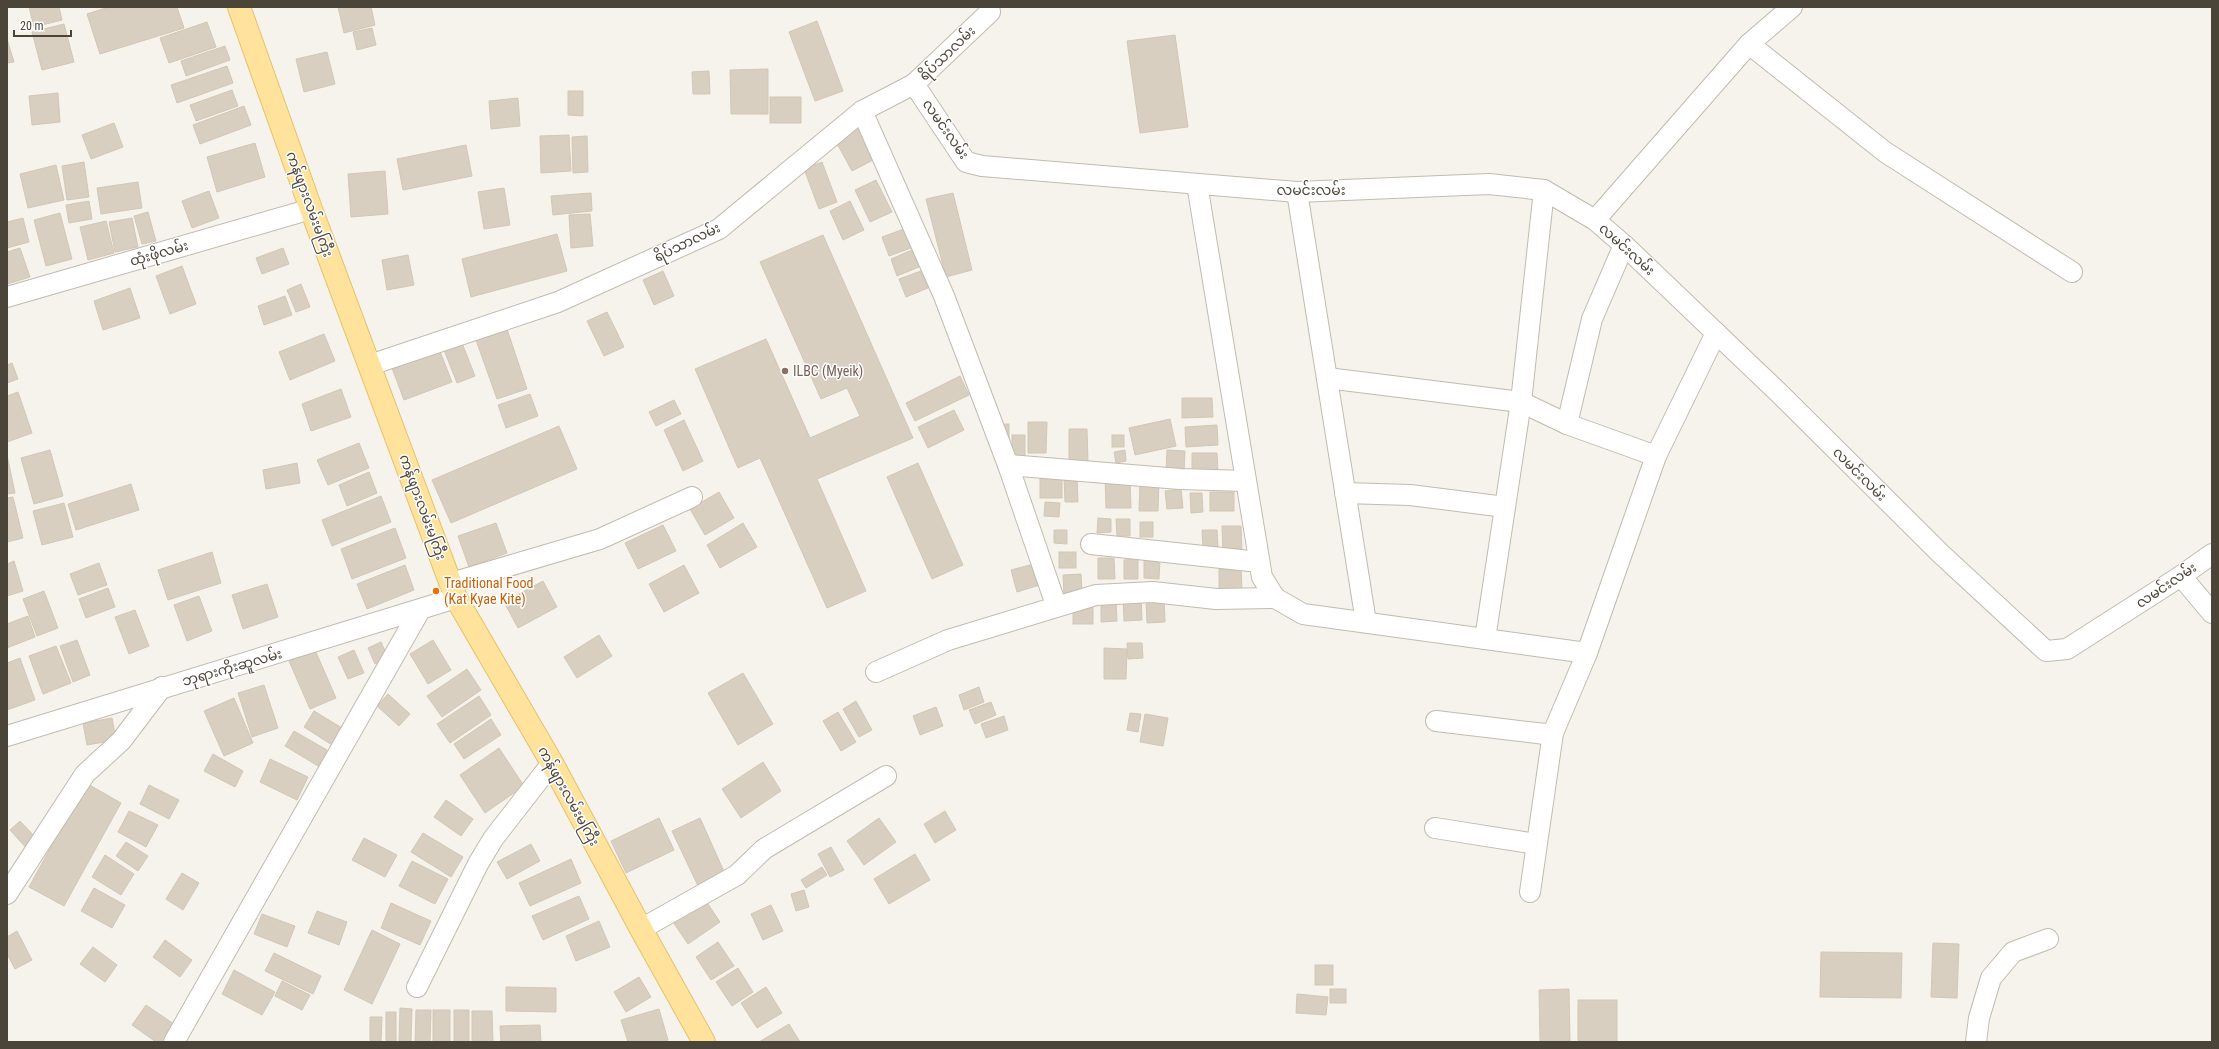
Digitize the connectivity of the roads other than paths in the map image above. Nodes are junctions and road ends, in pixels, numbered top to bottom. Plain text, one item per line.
1 (239, 7) edge
2 (1792, 7) edge
3 (993, 9) edge
4 (1749, 44) junction
5 (914, 84) junction
6 (862, 111) junction
7 (1197, 184) junction
8 (1544, 190) junction
9 (1297, 192) junction
10 (311, 209) junction
11 (1595, 220) junction
12 (1624, 245) junction
13 (2072, 272) dead end
14 (7, 297) edge
15 (1716, 333) junction
16 (370, 365) junction
17 (1327, 378) junction
18 (1521, 402) junction
19 (1567, 424) junction
20 (1656, 456) junction
21 (1008, 465) junction
22 (1246, 482) junction
23 (1346, 494) junction
24 (692, 497) dead end
25 (1505, 507) junction
26 (1091, 544) dead end
27 (2212, 554) edge
28 (1259, 562) junction
29 (2181, 576) junction
30 (453, 591) junction
31 (1275, 598) junction
32 (1056, 605) junction
33 (420, 610) junction
34 (2212, 613) edge
35 (1366, 622) junction
36 (1485, 639) junction
37 (1587, 653) junction
38 (876, 672) dead end
39 (162, 687) junction
40 (1436, 721) dead end
41 (1553, 733) junction
42 (7, 736) edge
43 (552, 763) junction
44 (886, 776) dead end
45 (1435, 828) dead end
46 (1536, 844) junction
47 (1530, 892) dead end
48 (7, 894) edge
49 (641, 929) junction
50 (2048, 939) dead end
51 (417, 987) dead end
52 (174, 1042) edge
53 (704, 1042) edge
54 (1976, 1042) edge

1 - 10 main road, ကန်ဖျားလမ်းမကြီး
2 - 4 street
3 - 5 street, ရိပ်သာလမ်း
4 - 11 street
4 - 13 street
5 - 6 street, ရိပ်သာလမ်း
5 - 7 street, လမင်းလမ်း
6 - 16 street, ရိပ်သာလမ်း
6 - 21 street
7 - 9 street, လမင်းလမ်း
7 - 22 street
8 - 9 street, လမင်းလမ်း
8 - 11 street, လမင်းလမ်း
8 - 18 street
9 - 17 street
10 - 14 street, ထုံးဖိုလမ်း
10 - 16 main road, ကန်ဖျားလမ်းမကြီး
11 - 12 street, လမင်းလမ်း
12 - 15 street, လမင်းလမ်း
12 - 19 street
15 - 20 street
15 - 29 street, လမင်းလမ်း
16 - 30 main road, ကန်ဖျားလမ်းမကြီး
17 - 18 street
17 - 23 street
18 - 19 street
18 - 25 street
19 - 20 street
20 - 37 street
21 - 22 street
21 - 32 street
22 - 28 street
23 - 25 street
23 - 35 street
24 - 30 street, ဘုရားကိုးဆူလမ်း
25 - 36 street
26 - 28 street
27 - 29 street, လမင်းလမ်း
28 - 31 street
29 - 34 street
30 - 33 street, ဘုရားကိုးဆူလမ်း
30 - 43 main road, ကန်ဖျားလမ်းမကြီး
31 - 32 street
31 - 35 street
32 - 38 street
33 - 39 street, ဘုရားကိုးဆူလမ်း
33 - 52 street
35 - 36 street
36 - 37 street
37 - 41 street
39 - 42 street, ဘုရားကိုးဆူလမ်း
39 - 48 street
40 - 41 street
41 - 46 street
43 - 49 main road, ကန်ဖျားလမ်းမကြီး
43 - 51 street
44 - 49 street
45 - 46 street
46 - 47 street
49 - 53 main road, ကန်ဖျားလမ်းမကြီး
50 - 54 street

